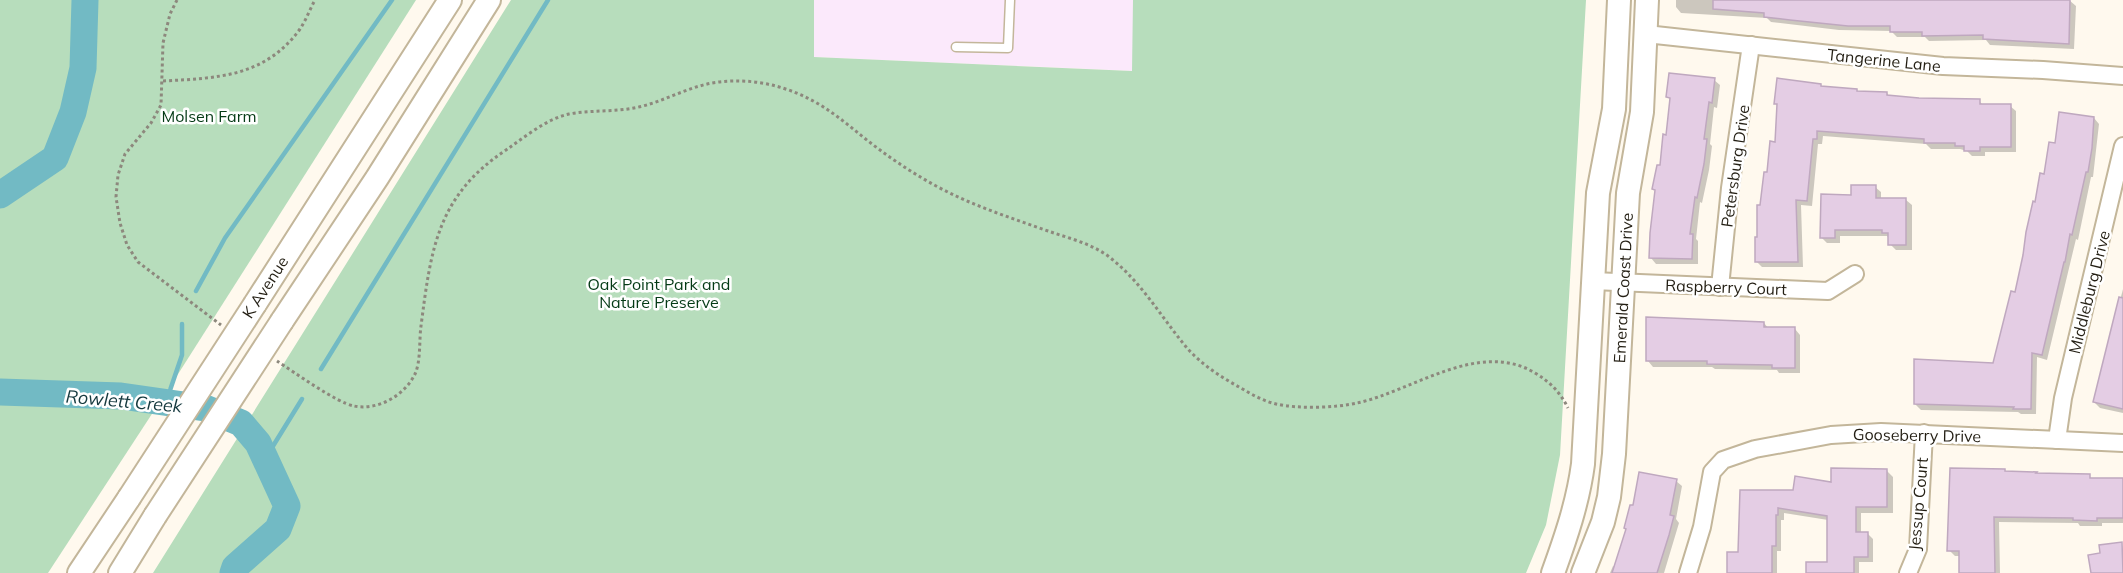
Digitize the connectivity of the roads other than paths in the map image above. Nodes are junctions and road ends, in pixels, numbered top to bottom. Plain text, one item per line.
1 (450, 0) edge
2 (489, 0) edge
3 (1010, 0) edge
4 (1619, 0) edge
5 (1647, 0) edge
6 (1646, 34) junction
7 (1751, 45) junction
8 (956, 47) dead end
9 (2123, 76) edge
10 (2123, 146) edge
11 (1855, 274) dead end
12 (1593, 282) junction
13 (1624, 283) junction
14 (1720, 287) junction
15 (1924, 433) junction
16 (2058, 440) junction
17 (2123, 443) edge
18 (79, 573) edge
19 (120, 573) edge
20 (1553, 573) edge
21 (1583, 573) edge
22 (1688, 573) edge
23 (1908, 573) edge

1 - 18 main road, K Avenue, bridge
2 - 19 main road, K Avenue, bridge
3 - 8 lane
4 - 12 main road, Emerald Coast Drive
5 - 6 main road, Emerald Coast Drive
6 - 7 street, Tangerine Lane
6 - 13 main road, Emerald Coast Drive
7 - 9 street, Tangerine Lane
7 - 14 street, Petersburg Drive
10 - 16 street, Middleburg Drive
11 - 14 street, Raspberry Court
12 - 13 street, Raspberry Court
12 - 20 main road, Emerald Coast Drive
13 - 14 street, Raspberry Court
13 - 21 main road, Emerald Coast Drive
15 - 16 street, Gooseberry Drive
15 - 22 street, Gooseberry Drive
15 - 23 street, Jessup Court
16 - 17 street, Gooseberry Drive

